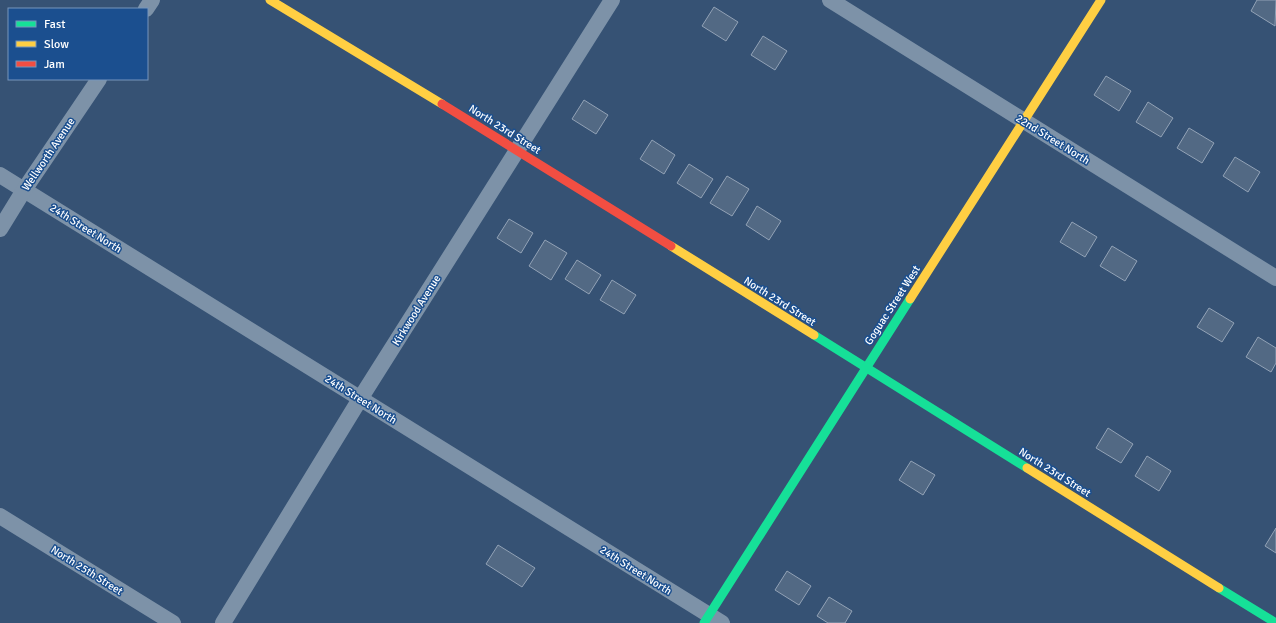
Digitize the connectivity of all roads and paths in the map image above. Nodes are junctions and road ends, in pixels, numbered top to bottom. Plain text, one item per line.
1 (270, 0) edge
2 (612, 0) edge
3 (830, 0) edge
4 (1101, 0) edge
5 (97, 80) edge
6 (1024, 122) junction
7 (517, 150) junction
8 (0, 175) edge
9 (24, 190) junction
10 (0, 229) edge
11 (1276, 278) edge
12 (866, 368) junction
13 (360, 399) junction
14 (0, 516) edge
15 (711, 620) edge
16 (173, 623) edge
17 (223, 623) edge
18 (1276, 623) edge

1 - 7 street, North 23rd Street
2 - 7 street, Kirkwood Avenue
3 - 6 street, 22nd Street North
4 - 6 street, Goguac Street West
5 - 9 street, Wellworth Avenue
6 - 11 street, 22nd Street North
6 - 12 street, Goguac Street West
7 - 12 street, North 23rd Street
7 - 13 street, Kirkwood Avenue
8 - 9 street, 24th Street North
9 - 10 street, Wellworth Avenue
9 - 13 street, 24th Street North
12 - 15 street, Goguac Street West
12 - 18 street, North 23rd Street
13 - 15 street, 24th Street North
13 - 17 street, Kirkwood Avenue
14 - 16 street, North 25th Street

